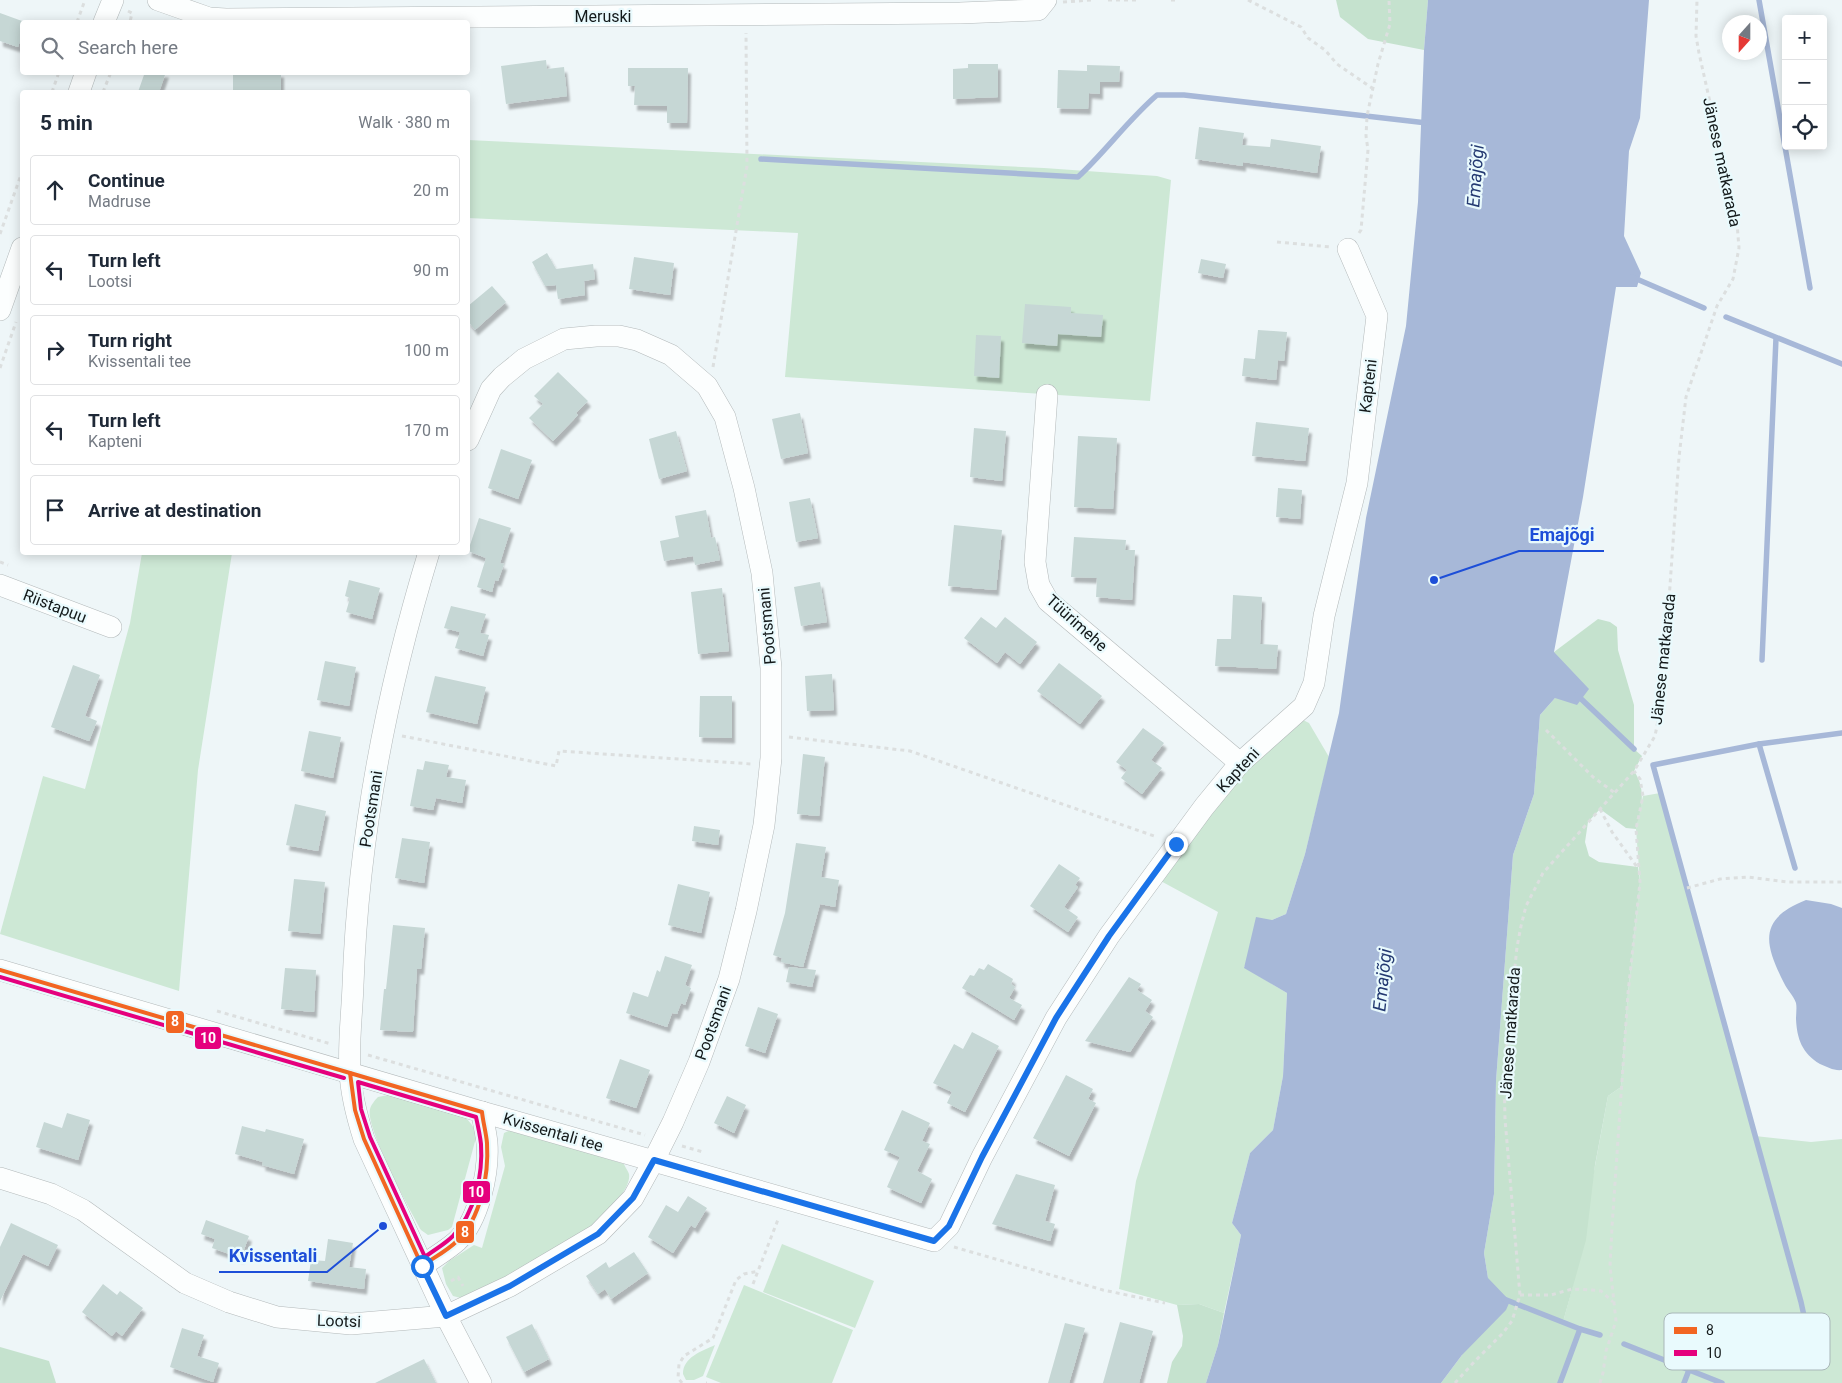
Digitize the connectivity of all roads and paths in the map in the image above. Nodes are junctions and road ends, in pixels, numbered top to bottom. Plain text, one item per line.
1 (85, 0) edge
2 (113, 0) edge
3 (158, 0) edge
4 (1046, 0) edge
5 (1108, 0) edge
6 (1140, 0) edge
7 (1171, 0) edge
8 (1175, 0) edge
9 (1248, 0) edge
10 (1389, 0) edge
11 (1697, 0) edge
12 (745, 15) junction
13 (78, 20) edge
14 (105, 20) edge
15 (58, 75) edge
16 (85, 75) edge
17 (110, 75) edge
18 (1372, 88) junction
19 (53, 90) edge
20 (80, 90) edge
21 (104, 90) edge
22 (20, 178) edge
23 (0, 234) edge
24 (1277, 242) dead end
25 (1348, 248) junction
26 (20, 258) edge
27 (8, 315) edge
28 (0, 368) edge
29 (707, 386) junction
30 (1047, 395) dead end
31 (470, 436) edge
32 (428, 555) edge
33 (0, 585) edge
34 (111, 627) dead end
35 (1546, 730) dead end
36 (384, 732) junction
37 (771, 736) junction
38 (1240, 763) junction
39 (771, 766) junction
40 (1634, 771) junction
41 (1615, 793) junction
42 (1600, 809) junction
43 (1176, 844) junction
44 (1638, 867) junction
45 (1842, 882) edge
46 (1687, 888) dead end
47 (0, 970) edge
48 (216, 1011) dead end
49 (350, 1050) junction
50 (350, 1072) junction
51 (482, 1112) junction
52 (664, 1140) junction
53 (711, 1155) dead end
54 (654, 1160) junction
55 (0, 1178) edge
56 (787, 1198) junction
57 (934, 1241) junction
58 (422, 1266) junction
59 (759, 1271) junction
60 (754, 1284) dead end
61 (1520, 1295) junction
62 (1613, 1302) junction
63 (1165, 1304) dead end
64 (446, 1316) junction
65 (481, 1383) edge
66 (682, 1383) edge
67 (1455, 1383) edge
68 (1600, 1383) edge

1 - 13 path
2 - 14 street
3 - 12 street, Meruski
4 - 12 street, Meruski
5 - 6 path
7 - 8 path
9 - 18 path
10 - 18 path
11 - 40 path, Jänese matkarada
12 - 29 path
15 - 19 path
16 - 20 street
17 - 21 path
18 - 25 path
22 - 23 path
24 - 25 path
25 - 38 street, Kapteni
26 - 27 street
27 - 28 path
29 - 31 street, Pootsmani
29 - 37 street, Pootsmani
30 - 38 street, Tüürimehe
32 - 36 street, Pootsmani
33 - 34 street, Riistapuu
35 - 41 path
36 - 39 path
36 - 49 street, Pootsmani
37 - 39 street, Pootsmani
37 - 43 path
38 - 43 street, Kapteni
39 - 52 street, Pootsmani
40 - 41 path, Jänese matkarada
40 - 44 path
41 - 42 path, Jänese matkarada
42 - 44 path
42 - 61 path, Jänese matkarada
43 - 57 street, Kapteni
44 - 62 path
45 - 46 path
47 - 50 street, Kvissentali tee
48 - 49 path
49 - 50 street, Pootsmani
49 - 52 path
50 - 51 street, Kvissentali tee
50 - 58 street, Pootsmani
51 - 54 street, Kvissentali tee
51 - 58 street
52 - 53 path
52 - 54 street, Pootsmani
54 - 56 street, Kvissentali tee
54 - 64 street, Lootsi
55 - 64 street, Lootsi
56 - 57 street, Kvissentali tee
56 - 59 path
57 - 63 path
58 - 64 street, Pootsmani
59 - 60 path
59 - 66 path
61 - 62 path
61 - 67 path, Jänese matkarada
62 - 68 path
64 - 65 street, Pootsmani

